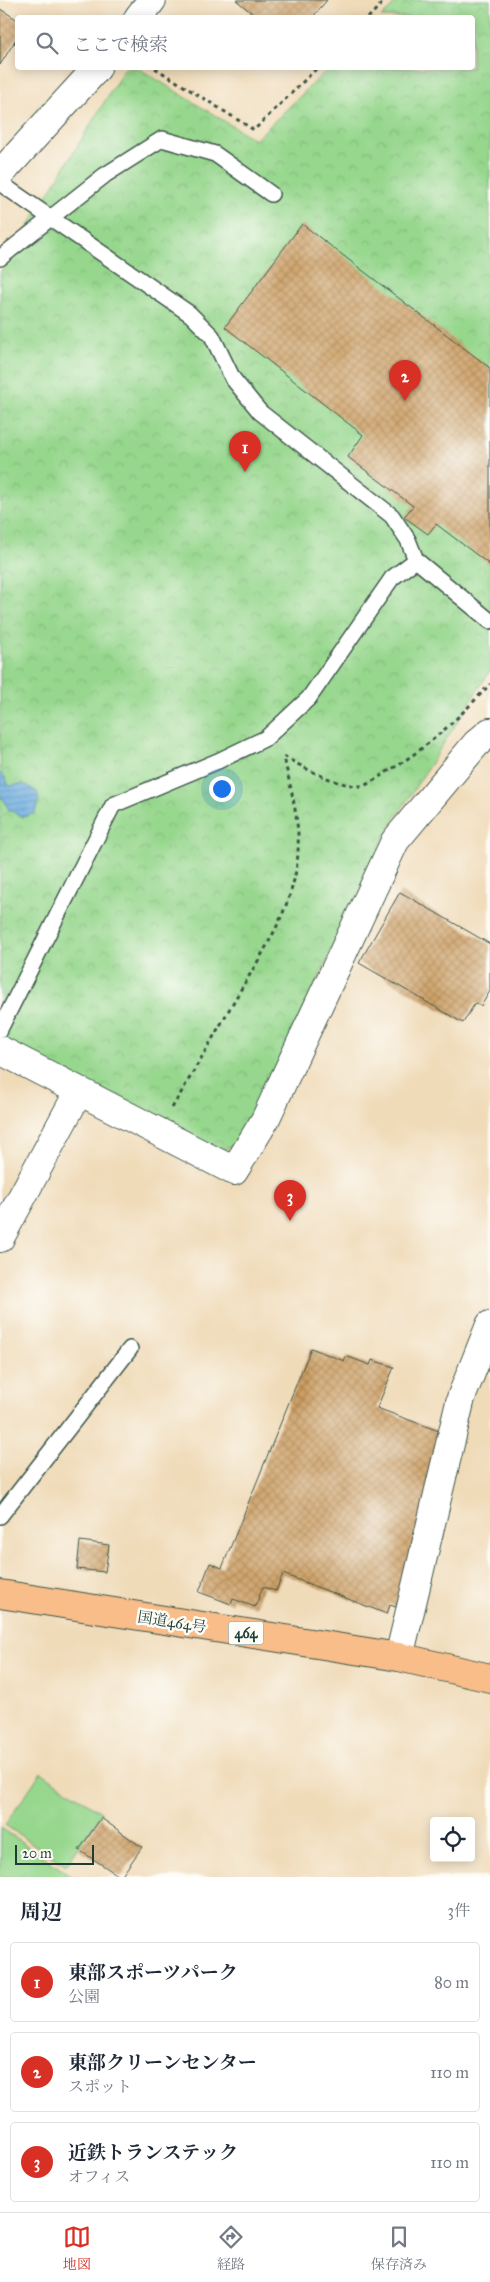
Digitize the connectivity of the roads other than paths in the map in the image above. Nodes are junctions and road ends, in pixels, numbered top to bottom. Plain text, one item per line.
1 (152, 0) edge
2 (140, 15) edge
3 (95, 70) edge
4 (0, 174) edge
5 (0, 183) edge
6 (271, 194) dead end
7 (51, 217) junction
8 (0, 258) edge
9 (416, 560) junction
10 (490, 621) edge
11 (490, 732) edge
12 (0, 1029) edge
13 (0, 1050) edge
14 (79, 1091) junction
15 (0, 1238) edge
16 (490, 1324) edge
17 (130, 1349) dead end
18 (0, 1516) edge
19 (0, 1594) edge
20 (399, 1657) junction
21 (490, 1678) edge

1 - 2 street
3 - 4 street
5 - 7 lane
6 - 7 lane
7 - 8 lane
7 - 9 lane
9 - 10 lane
9 - 12 lane
11 - 14 street
13 - 14 street
14 - 15 street
16 - 20 street
17 - 18 lane
19 - 20 highway, 国道464号 / 464
20 - 21 highway, 国道464号 / 464

